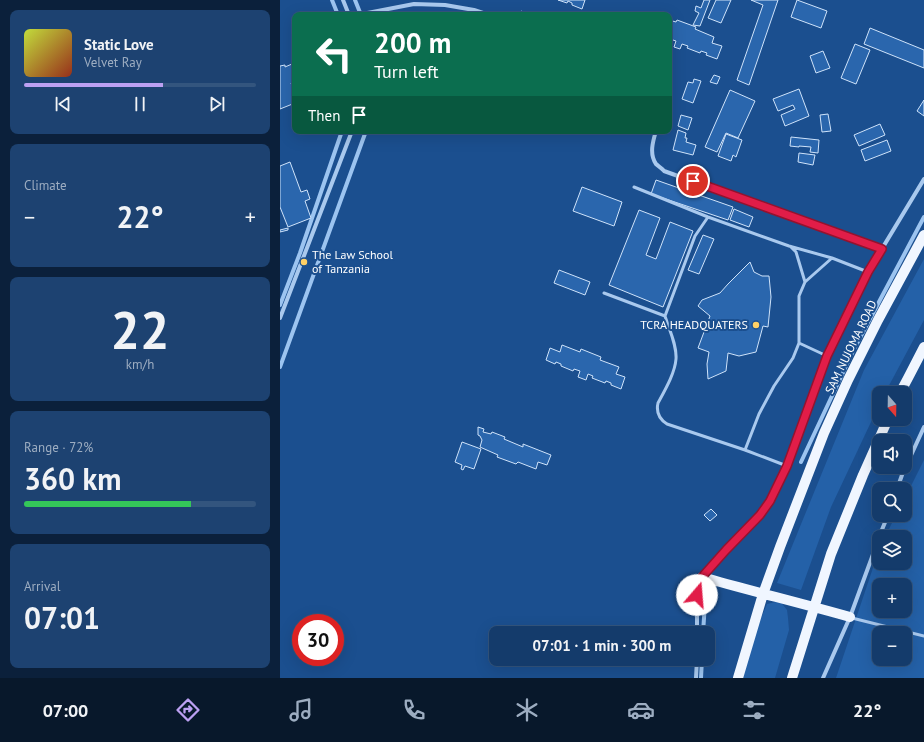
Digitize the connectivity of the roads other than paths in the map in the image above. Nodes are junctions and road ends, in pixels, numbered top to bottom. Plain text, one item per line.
1 (343, 0) edge
2 (348, 12) edge
3 (373, 12) edge
4 (480, 12) edge
5 (351, 134) edge
6 (655, 134) edge
7 (924, 178) edge
8 (634, 187) dead end
9 (708, 217) junction
10 (924, 235) edge
11 (789, 246) junction
12 (882, 249) junction
13 (832, 258) junction
14 (868, 272) junction
15 (805, 282) junction
16 (604, 293) dead end
17 (665, 316) junction
18 (280, 318) edge
19 (799, 343) junction
20 (924, 347) edge
21 (827, 356) junction
22 (904, 386) edge
23 (885, 426) edge
24 (924, 427) edge
25 (745, 450) junction
26 (787, 466) junction
27 (900, 482) edge
28 (872, 557) edge
29 (702, 577) junction
30 (763, 594) junction
31 (814, 607) junction
32 (850, 617) junction
33 (697, 626) edge
34 (924, 636) edge
35 (697, 666) edge
36 (696, 678) edge
37 (738, 678) edge
38 (792, 678) edge
39 (824, 678) edge

1 - 2 street
3 - 4 street
5 - 18 street
6 - 12 street
7 - 12 street
8 - 9 lane
9 - 11 lane
9 - 17 lane
10 - 30 main road, SAM NUJOMA ROAD
11 - 13 lane
11 - 15 lane
12 - 14 street
13 - 14 lane
13 - 15 lane
14 - 21 street
15 - 19 lane
16 - 17 lane
17 - 25 lane
19 - 21 lane
19 - 25 lane
20 - 22 main road
21 - 26 street
23 - 31 main road
24 - 27 street
25 - 26 lane
26 - 29 street
28 - 32 street
29 - 30 main road
29 - 33 street
30 - 31 main road
30 - 37 main road, SAM NUJOMA ROAD
31 - 32 main road
31 - 38 main road
32 - 34 lane
32 - 39 street
35 - 36 street

